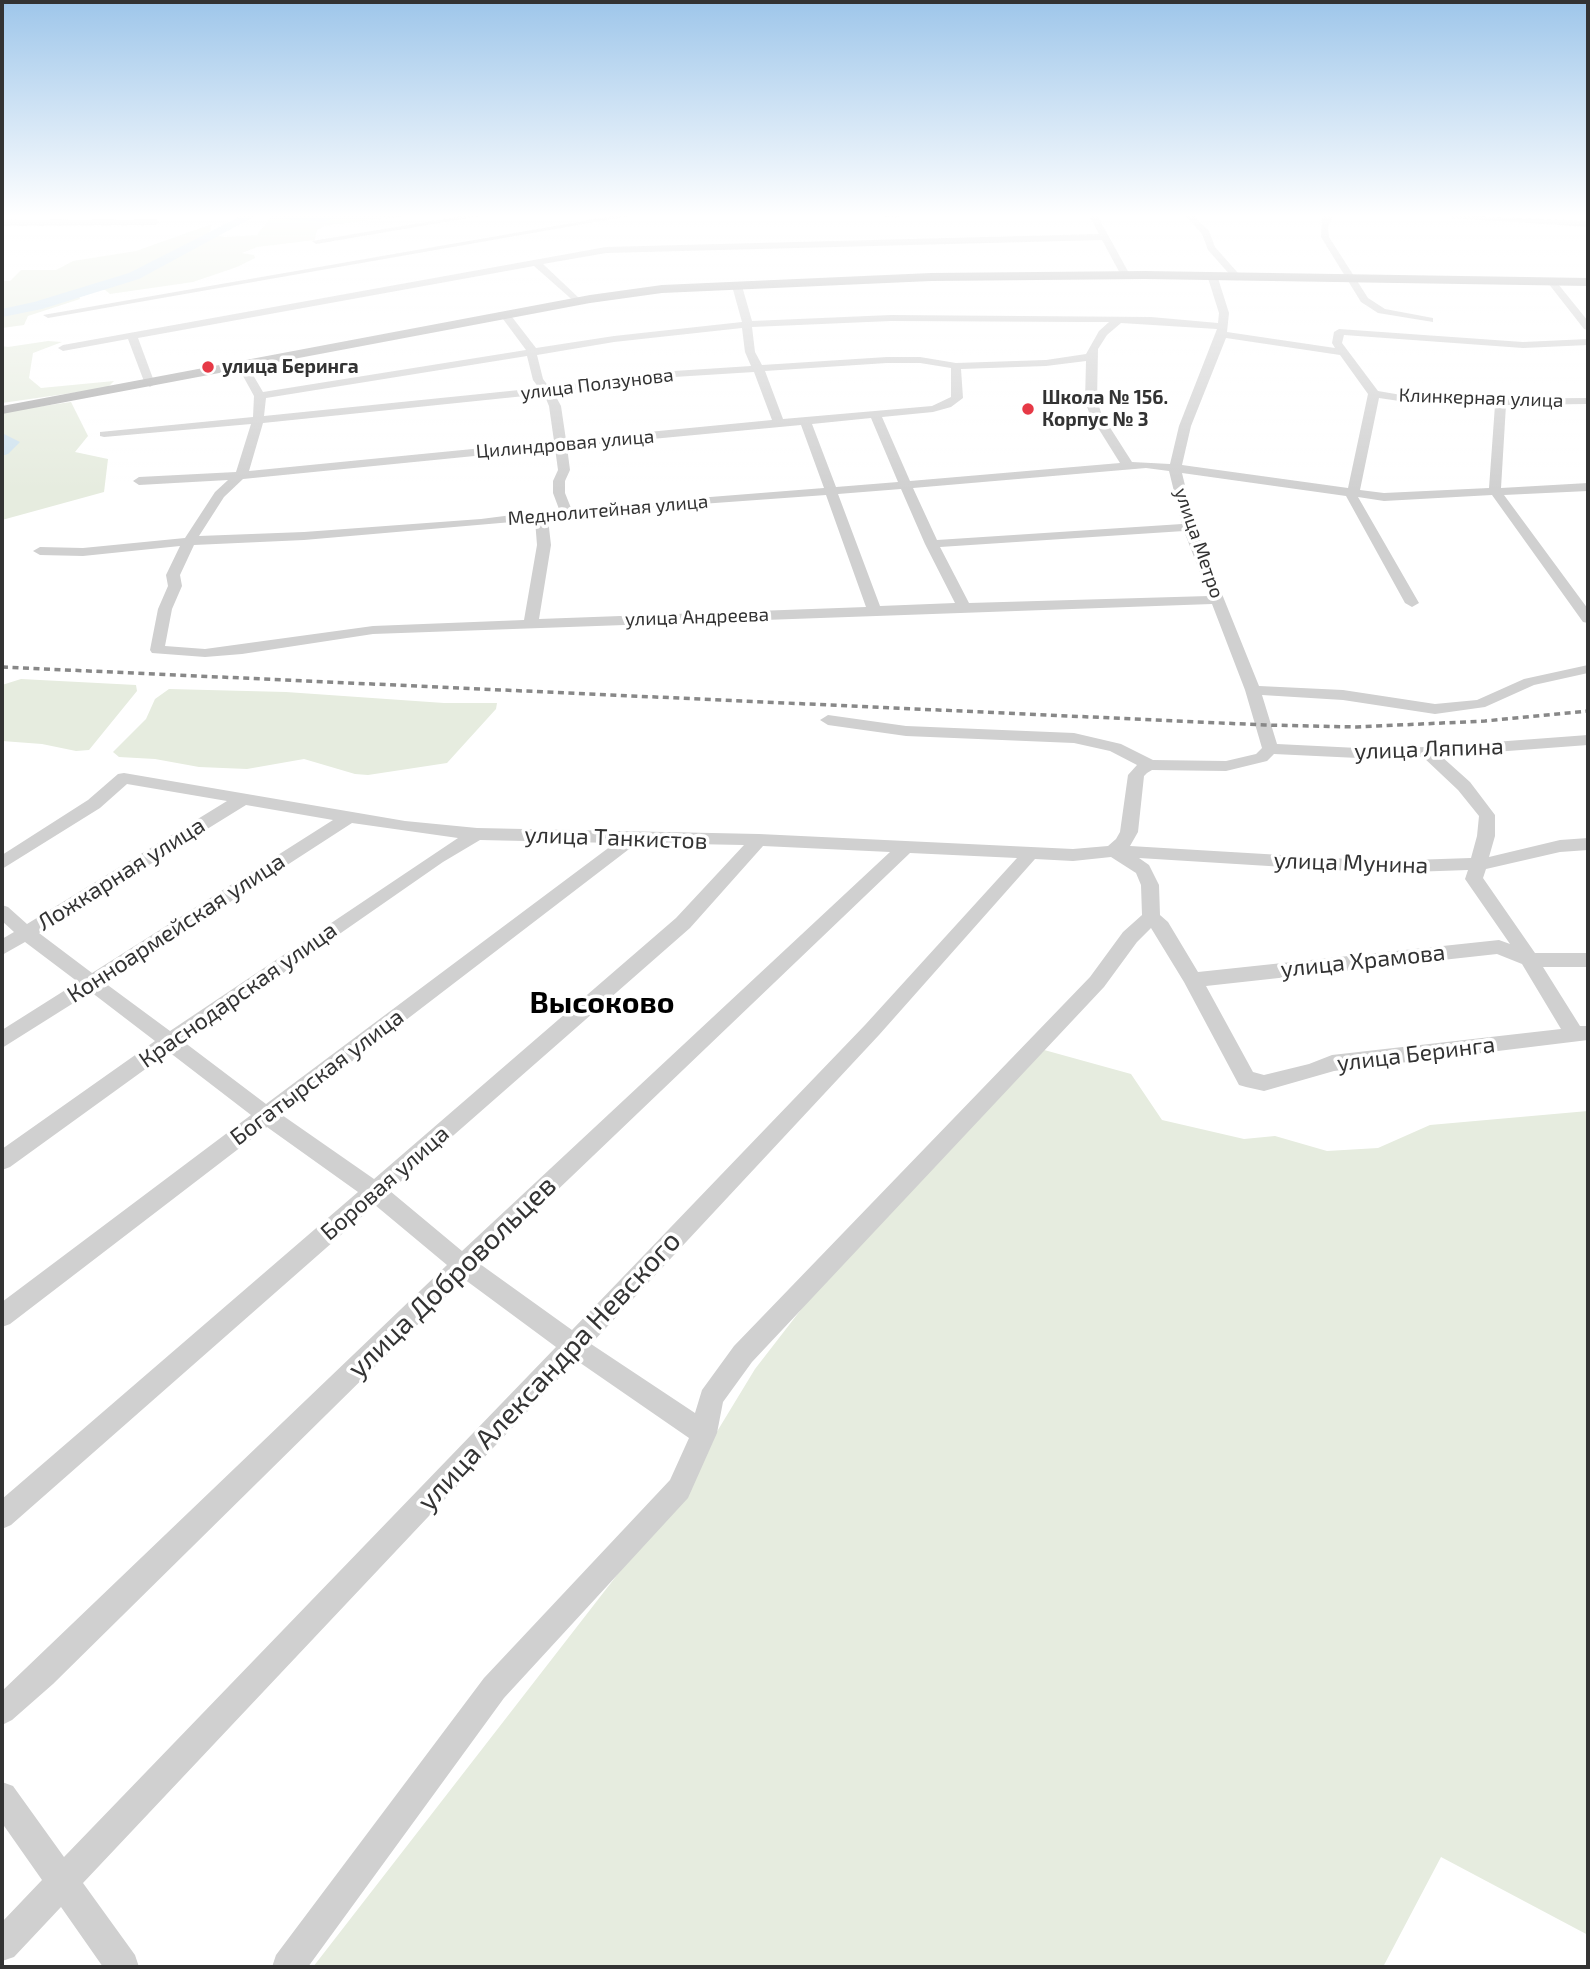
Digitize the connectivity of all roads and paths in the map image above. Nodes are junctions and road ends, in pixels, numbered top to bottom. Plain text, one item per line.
1 (93, 307) edge
2 (293, 307) edge
3 (547, 307) edge
4 (742, 307) edge
5 (1222, 307) edge
6 (1373, 307) edge
7 (1572, 307) edge
8 (81, 309) junction
9 (48, 315) dead end
10 (505, 315) junction
11 (88, 320) dead end
12 (1118, 320) junction
13 (1429, 320) dead end
14 (747, 326) junction
15 (1588, 327) edge
16 (1223, 330) junction
17 (94, 331) dead end
18 (132, 336) junction
19 (101, 341) junction
20 (1588, 342) edge
21 (64, 348) dead end
22 (532, 352) junction
23 (1343, 352) junction
24 (1091, 358) junction
25 (242, 365) junction
26 (956, 366) junction
27 (757, 368) junction
28 (150, 384) junction
29 (547, 390) junction
30 (1374, 394) junction
31 (260, 396) junction
32 (1501, 401) junction
33 (1588, 401) edge
34 (2, 410) edge
35 (875, 415) junction
36 (257, 420) junction
37 (806, 422) junction
38 (779, 425) junction
39 (104, 434) dead end
40 (562, 444) junction
41 (1129, 466) junction
42 (1175, 470) junction
43 (239, 476) junction
44 (139, 481) dead end
45 (904, 484) junction
46 (1588, 487) edge
47 (831, 490) junction
48 (1495, 491) junction
49 (1354, 493) junction
50 (567, 513) junction
51 (541, 516) junction
52 (1189, 527) junction
53 (190, 541) junction
54 (932, 544) junction
55 (40, 551) dead end
56 (1218, 600) junction
57 (1412, 603) dead end
58 (964, 607) junction
59 (874, 610) junction
60 (1588, 619) edge
61 (531, 623) junction
62 (1588, 669) edge
63 (1253, 690) junction
64 (828, 720) dead end
65 (1266, 730) joint
66 (1588, 740) edge
67 (1270, 749) junction
68 (1427, 752) junction
69 (1150, 765) junction
70 (124, 778) joint
71 (241, 800) junction
72 (350, 817) junction
73 (477, 834) junction
74 (632, 838) junction
75 (759, 840) junction
76 (1588, 844) edge
77 (905, 848) junction
78 (1113, 850) junction
79 (1031, 853) junction
80 (2, 863) edge
81 (1477, 864) junction
82 (2, 911) edge
83 (1151, 917) junction
84 (26, 933) junction
85 (2, 948) edge
86 (1530, 960) junction
87 (1588, 960) edge
88 (1193, 980) junction
89 (92, 982) junction
90 (1581, 1034) edge
91 (2, 1040) edge
92 (170, 1041) junction
93 (266, 1115) junction
94 (2, 1161) edge
95 (375, 1192) junction
96 (463, 1265) junction
97 (2, 1316) edge
98 (573, 1345) junction
99 (704, 1433) junction
100 (2, 1516) edge
101 (2, 1710) edge
102 (2, 1797) edge
103 (62, 1883) junction
104 (2, 1945) edge
105 (123, 1967) edge
106 (288, 1967) edge

1 - 8 street
2 - 18 street
3 - 10 main road
4 - 14 street
5 - 16 street
6 - 13 street
7 - 15 street
8 - 9 street
8 - 11 street
10 - 22 street
10 - 25 main road
12 - 14 street, улица Ползунова
12 - 16 street, улица Ползунова
12 - 24 street
14 - 22 street, улица Ползунова
14 - 27 street
16 - 23 street, улица Ползунова
16 - 42 street, улица Метро
17 - 19 street
18 - 19 street
18 - 28 street
19 - 21 street
20 - 23 street
22 - 29 street
22 - 31 street, улица Ползунова
23 - 30 street
24 - 26 street, улица Ползунова
24 - 41 street
25 - 28 main road
25 - 31 street
26 - 27 street, улица Ползунова
26 - 35 street, Цилиндровая улица
27 - 29 street, улица Ползунова
27 - 38 street
28 - 34 main road
29 - 36 street, улица Ползунова
29 - 40 street
30 - 32 street, Клинкерная улица
30 - 49 street
31 - 36 street
32 - 33 street, Клинкерная улица
32 - 48 street
35 - 37 street, Цилиндровая улица
35 - 45 street
36 - 39 street, улица Ползунова
36 - 43 street
37 - 38 street, Цилиндровая улица
37 - 47 street
38 - 40 street, Цилиндровая улица
40 - 43 street, Цилиндровая улица
40 - 50 street
41 - 42 street, Меднолитейная улица
41 - 45 street, Меднолитейная улица
42 - 49 street, Меднолитейная улица
42 - 52 street, улица Метро
43 - 44 street, Цилиндровая улица
43 - 53 street
45 - 47 street, Меднолитейная улица
45 - 54 street
46 - 48 street, Меднолитейная улица
47 - 50 street, Меднолитейная улица
47 - 59 street
48 - 49 street, Меднолитейная улица
48 - 60 street
49 - 57 street
50 - 51 street, Меднолитейная улица
51 - 53 street, Меднолитейная улица
51 - 61 street
52 - 54 street
52 - 56 street, улица Метро
53 - 55 street, Меднолитейная улица
53 - 61 street, улица Андреева
54 - 58 street
56 - 58 street, улица Андреева
56 - 63 street, улица Метро
58 - 59 street, улица Андреева
59 - 61 street, улица Андреева
62 - 63 street
63 - 65 street, улица Метро
64 - 69 street
65 - 67 street
66 - 68 street, улица Ляпина
67 - 68 street, улица Ляпина
67 - 69 street
68 - 81 street
69 - 78 street
70 - 71 street, улица Танкистов
70 - 80 street
71 - 72 street, улица Танкистов
71 - 84 street, Ложкарная улица
72 - 73 street, улица Танкистов
72 - 89 street, Конноармейская улица
73 - 74 street, улица Танкистов
73 - 92 street, Краснодарская улица
74 - 75 street, улица Танкистов
74 - 93 street, Богатырская улица
75 - 77 street, улица Танкистов
75 - 95 street, Боровая улица
76 - 81 street, улица Мунина
77 - 79 street, улица Танкистов
77 - 96 street, улица Добровольцев
78 - 79 street, улица Танкистов
78 - 81 street, улица Мунина
78 - 83 street
79 - 98 street, улица Александра Невского
81 - 86 street
82 - 84 street
83 - 88 street
83 - 99 street
84 - 85 street, Ложкарная улица
84 - 89 street
86 - 87 street
86 - 88 street, улица Храмова
86 - 90 street
88 - 90 street, улица Беринга
89 - 91 street, Конноармейская улица
89 - 92 street
92 - 93 street
92 - 94 street, Краснодарская улица
93 - 95 street
93 - 97 street, Богатырская улица
95 - 96 street
95 - 100 street, Боровая улица
96 - 98 street
96 - 101 street, улица Добровольцев
98 - 99 street
98 - 103 street, улица Александра Невского
99 - 106 street
102 - 103 street
103 - 104 street, улица Александра Невского
103 - 105 street

